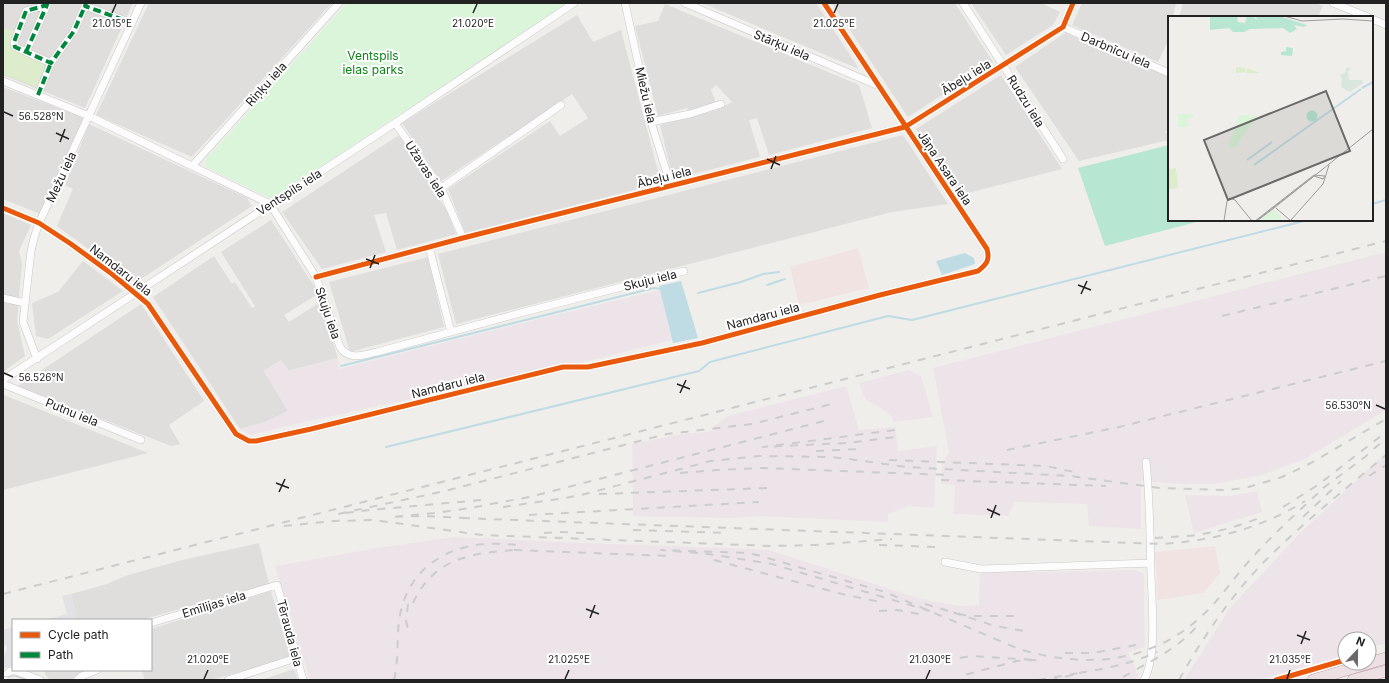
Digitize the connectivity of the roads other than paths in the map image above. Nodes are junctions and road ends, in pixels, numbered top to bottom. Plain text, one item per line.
1 (141, 3) edge
2 (339, 3) edge
3 (574, 3) edge
4 (625, 3) edge
5 (685, 3) edge
6 (824, 3) edge
7 (963, 3) edge
8 (1073, 3) edge
9 (1335, 3) edge
10 (47, 4) edge
11 (86, 4) edge
12 (1366, 16) edge
13 (1373, 19) edge
14 (132, 23) junction
15 (1386, 25) edge
16 (1063, 27) junction
17 (26, 52) junction
18 (51, 63) junction
19 (1004, 65) junction
20 (1168, 73) edge
21 (3, 81) edge
22 (880, 86) junction
23 (38, 95) junction
24 (721, 104) dead end
25 (562, 105) dead end
26 (89, 116) junction
27 (651, 122) junction
28 (395, 123) junction
29 (905, 127) junction
30 (1063, 159) dead end
31 (193, 166) junction
32 (671, 186) junction
33 (441, 188) junction
34 (270, 204) junction
35 (3, 208) edge
36 (39, 223) junction
37 (463, 238) junction
38 (429, 247) junction
39 (986, 265) joint
40 (684, 272) dead end
41 (316, 277) junction
42 (136, 293) junction
43 (3, 298) edge
44 (25, 302) junction
45 (451, 332) junction
46 (37, 359) junction
47 (3, 380) edge
48 (3, 384) edge
49 (141, 440) dead end
50 (1146, 462) dead end
51 (945, 562) dead end
52 (1151, 563) junction
53 (277, 585) joint
54 (152, 623) edge
55 (296, 658) junction
56 (1386, 658) edge
57 (94, 671) edge
58 (1386, 671) edge
59 (3, 678) edge
60 (38, 679) edge
61 (77, 680) edge
62 (228, 680) edge
63 (303, 680) edge
64 (1144, 680) edge
65 (1313, 680) edge
66 (1353, 680) edge

1 - 14 street, Mežu iela
2 - 31 street, Riņķu iela
3 - 28 street, Ventspils iela
4 - 27 street, Miežu iela
5 - 22 street, Stārķu iela
6 - 22 street, Jāņa Asara iela
7 - 19 street, Rudzu iela
8 - 16 street
9 - 12 street
10 - 17 street
10 - 17 street
11 - 14 street
11 - 18 street
13 - 15 street
14 - 26 street, Mežu iela
16 - 19 street, Ābeļu iela
16 - 20 street, Darbnīcu iela
17 - 18 street
18 - 23 street
19 - 29 street, Ābeļu iela
19 - 30 street, Rudzu iela
21 - 23 street
22 - 29 street, Jāņa Asara iela
23 - 26 street
24 - 27 street
25 - 33 street
26 - 31 street
26 - 36 street, Mežu iela
27 - 32 street, Miežu iela
28 - 33 street, Užavas iela
28 - 34 street, Ventspils iela
29 - 32 street, Ābeļu iela
29 - 39 street, Jāņa Asara iela
31 - 34 street
32 - 37 street, Ābeļu iela
33 - 37 street, Užavas iela
34 - 41 street, Skuju iela
34 - 42 street, Ventspils iela
35 - 36 street, Namdaru iela
36 - 42 street, Namdaru iela
36 - 44 street, Mežu iela
37 - 38 street, Ābeļu iela
38 - 41 street, Ābeļu iela
38 - 45 street
39 - 42 street, Namdaru iela
40 - 45 street, Skuju iela
41 - 45 street, Skuju iela
42 - 46 street, Ventspils iela
43 - 44 street
44 - 46 street, Mežu iela
46 - 47 street, Ventspils iela
48 - 49 street, Putnu iela
50 - 52 street
51 - 52 street
52 - 64 street
53 - 54 street, Emīlijas iela
53 - 55 street, Tērauda iela
55 - 62 street
55 - 63 street, Tērauda iela
56 - 65 highway
57 - 61 street
58 - 66 highway
59 - 60 street

